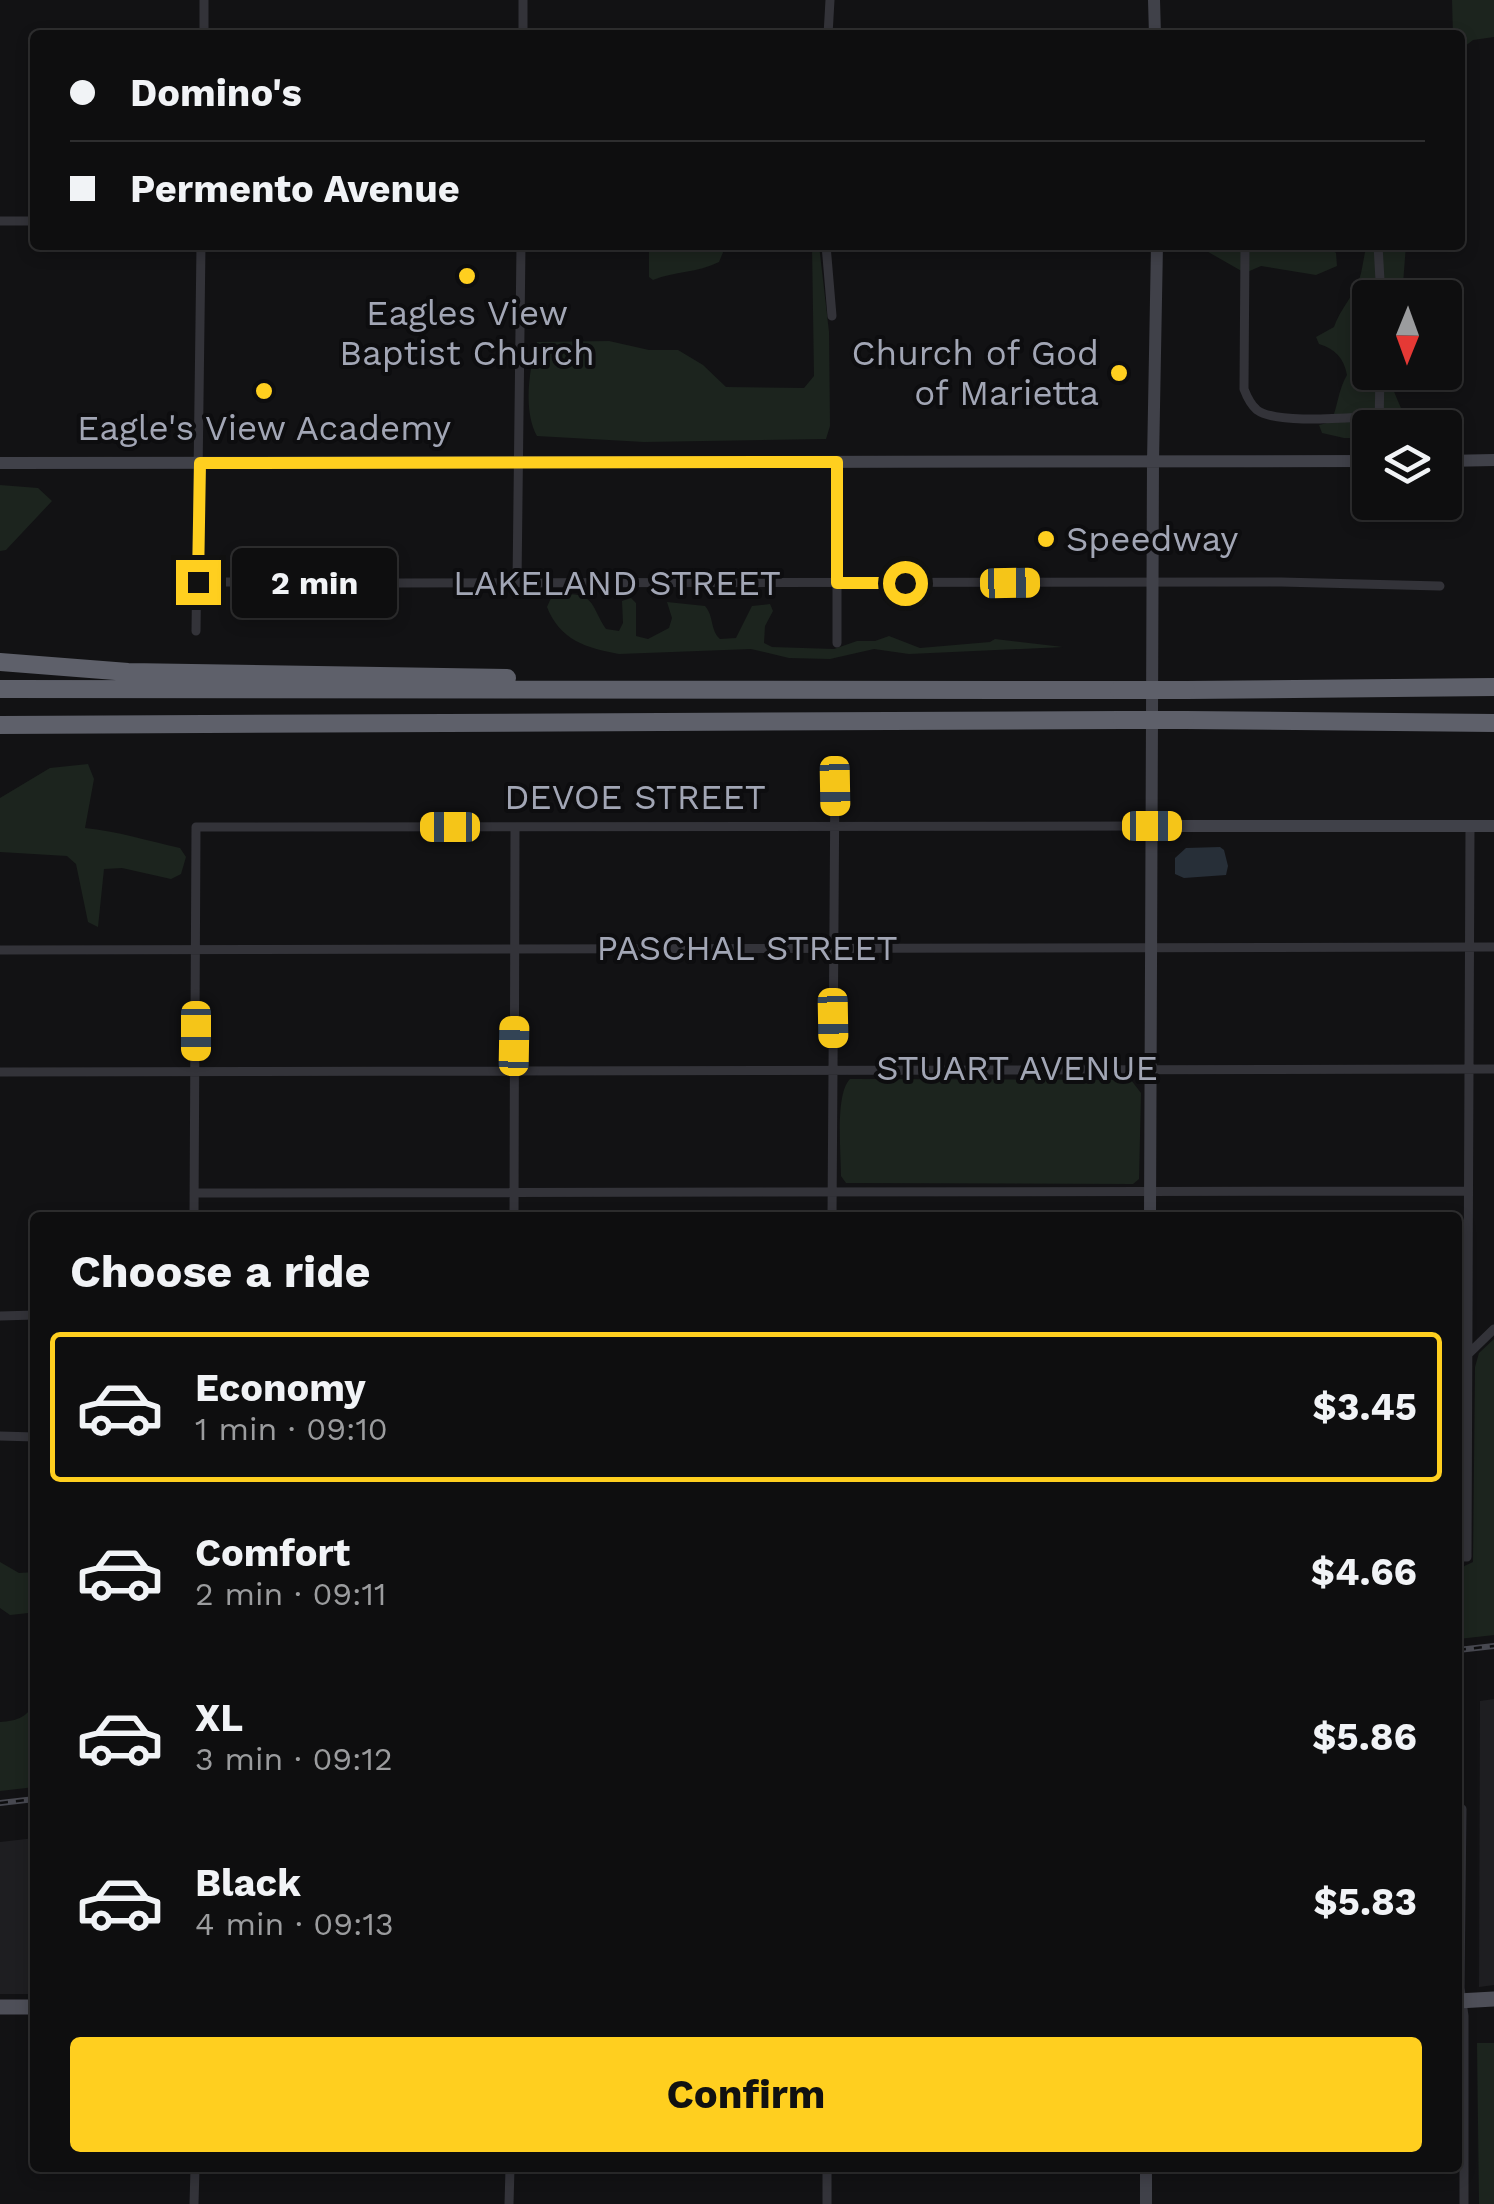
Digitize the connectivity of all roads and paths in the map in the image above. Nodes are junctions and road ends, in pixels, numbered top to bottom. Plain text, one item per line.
1 (204, 0) edge
2 (524, 0) edge
3 (830, 0) edge
4 (1154, 0) edge
5 (204, 30) edge
6 (523, 30) edge
7 (828, 30) edge
8 (1155, 30) edge
9 (0, 221) edge
10 (30, 221) edge
11 (201, 250) edge
12 (521, 250) edge
13 (826, 250) edge
14 (1157, 250) edge
15 (1245, 250) edge
16 (1378, 250) edge
17 (1380, 280) edge
18 (832, 316) dead end
19 (1352, 420) edge
20 (1352, 460) edge
21 (1462, 460) edge
22 (1494, 460) edge
23 (0, 462) edge
24 (520, 462) junction
25 (837, 462) junction
26 (1152, 462) junction
27 (200, 463) junction
28 (198, 582) junction
29 (271, 582) dead end
30 (1152, 582) junction
31 (394, 583) dead end
32 (516, 583) junction
33 (837, 583) junction
34 (1440, 586) dead end
35 (196, 632) dead end
36 (837, 643) dead end
37 (0, 662) edge
38 (1494, 687) edge
39 (0, 689) edge
40 (627, 690) junction
41 (1494, 723) edge
42 (0, 725) edge
43 (835, 770) dead end
44 (835, 826) junction
45 (1152, 826) junction
46 (1470, 826) junction
47 (1494, 826) edge
48 (515, 827) junction
49 (1150, 946) junction
50 (1469, 947) junction
51 (1494, 947) edge
52 (516, 948) junction
53 (834, 948) junction
54 (0, 950) edge
55 (196, 951) junction
56 (1151, 1068) junction
57 (1468, 1068) junction
58 (834, 1069) junction
59 (1494, 1069) edge
60 (513, 1070) junction
61 (196, 1071) junction
62 (0, 1072) edge
63 (1150, 1190) junction
64 (1468, 1191) junction
65 (832, 1192) junction
66 (194, 1193) junction
67 (514, 1193) junction
68 (194, 1212) edge
69 (514, 1212) edge
70 (832, 1212) edge
71 (1150, 1212) edge
72 (1462, 1312) edge
73 (30, 1315) edge
74 (0, 1316) edge
75 (1494, 1329) edge
76 (1466, 1355) junction
77 (1462, 1360) edge
78 (0, 1436) edge
79 (30, 1436) edge
80 (1462, 1558) edge
81 (1494, 1999) edge
82 (1462, 2001) edge
83 (0, 2007) edge
84 (30, 2007) edge
85 (1462, 2151) edge
86 (196, 2172) edge
87 (510, 2172) edge
88 (827, 2172) edge
89 (1146, 2172) edge
90 (194, 2204) edge
91 (509, 2204) edge
92 (827, 2204) edge
93 (1146, 2204) edge
94 (1464, 2204) edge

1 - 5 street
2 - 6 street
3 - 7 street
4 - 8 street
9 - 10 street
11 - 27 street
12 - 24 street
13 - 18 street
14 - 26 street
15 - 19 street
16 - 17 street
20 - 26 street
21 - 22 street
23 - 27 street
24 - 25 street
24 - 27 street
24 - 32 street
25 - 26 street
25 - 33 street
26 - 30 street
27 - 28 street
28 - 29 street
28 - 35 street
30 - 33 street, LAKELAND STREET
30 - 34 street, LAKELAND STREET
30 - 45 street
31 - 32 street, LAKELAND STREET
32 - 33 street, LAKELAND STREET
33 - 36 street
37 - 40 highway
38 - 40 highway, bridge
39 - 40 highway
41 - 42 highway, bridge
43 - 44 street
44 - 45 street, DEVOE STREET
44 - 48 street, DEVOE STREET
44 - 53 street
45 - 46 street, DEVOE STREET
45 - 49 street
46 - 47 street, DEVOE STREET
46 - 50 street
48 - 52 street
48 - 55 street, DEVOE STREET
49 - 50 street, PASCHAL STREET
49 - 53 street, PASCHAL STREET
49 - 56 street
50 - 51 street, PASCHAL STREET
50 - 57 street
52 - 53 street, PASCHAL STREET
52 - 55 street, PASCHAL STREET
52 - 60 street
53 - 58 street
54 - 55 street, PASCHAL STREET
55 - 61 street
56 - 57 street, STUART AVENUE
56 - 58 street, STUART AVENUE
56 - 63 street
57 - 59 street, STUART AVENUE
57 - 64 street
58 - 60 street, STUART AVENUE
58 - 65 street
60 - 61 street, STUART AVENUE
60 - 67 street
61 - 62 street, STUART AVENUE
61 - 66 street
63 - 64 street
63 - 65 street
63 - 71 street
64 - 72 street
65 - 67 street
65 - 70 street
66 - 67 street
66 - 68 street
67 - 69 street
72 - 76 street
73 - 74 street
75 - 76 street
76 - 77 street
76 - 80 street
78 - 79 street
81 - 82 main road
83 - 84 main road
85 - 94 street
86 - 90 street
87 - 91 street
88 - 92 street
89 - 93 street

